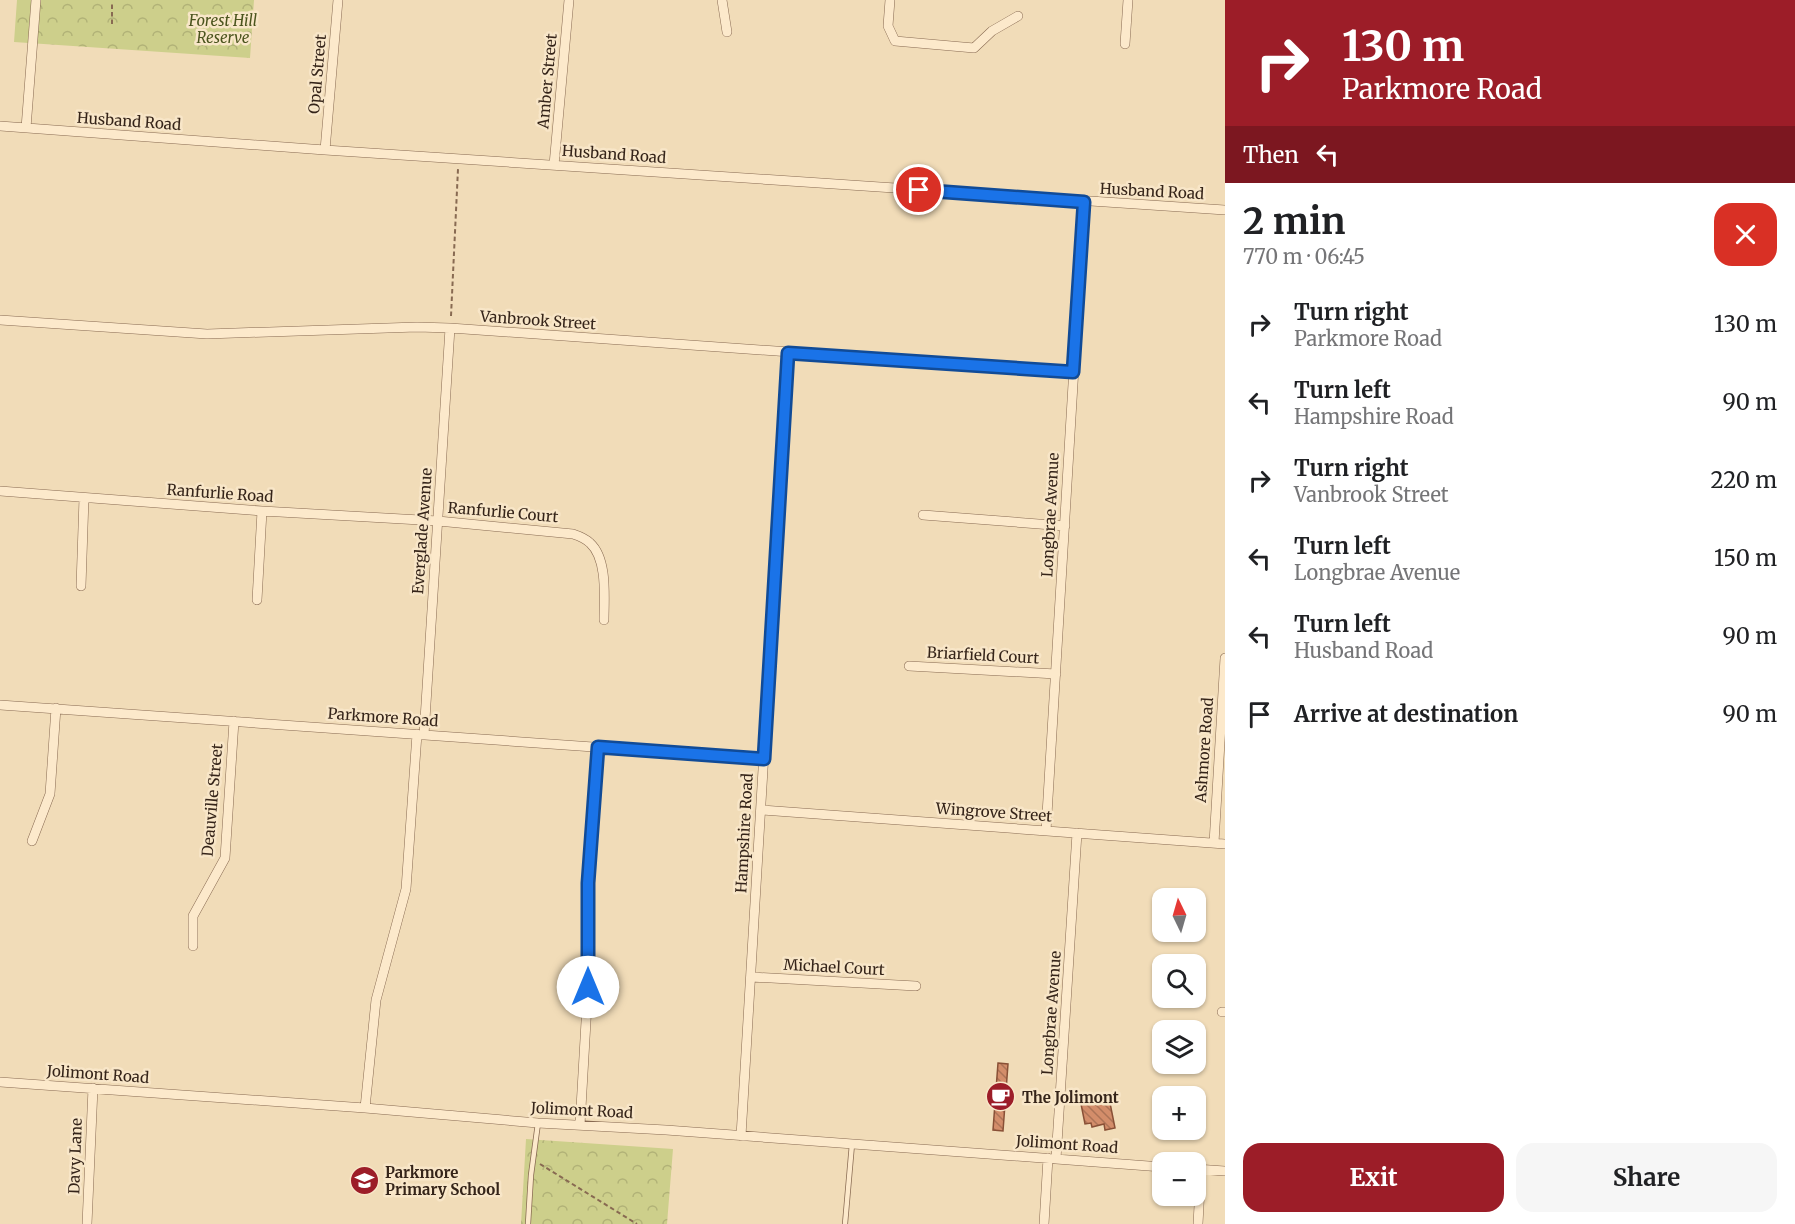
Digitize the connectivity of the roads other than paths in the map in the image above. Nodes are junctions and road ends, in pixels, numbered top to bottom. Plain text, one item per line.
1 (36, 0) edge
2 (338, 0) edge
3 (569, 0) edge
4 (722, 0) edge
5 (890, 0) edge
6 (1128, 0) edge
7 (1018, 16) dead end
8 (727, 32) dead end
9 (1125, 44) dead end
10 (0, 126) edge
11 (26, 128) junction
12 (325, 150) junction
13 (554, 165) junction
14 (1084, 202) junction
15 (1225, 210) edge
16 (0, 320) edge
17 (450, 328) junction
18 (788, 353) junction
19 (1073, 372) junction
20 (0, 491) edge
21 (84, 498) junction
22 (262, 511) junction
23 (923, 515) dead end
24 (438, 521) junction
25 (1065, 526) junction
26 (81, 585) dead end
27 (257, 600) dead end
28 (604, 620) dead end
29 (1225, 658) edge
30 (909, 666) dead end
31 (1056, 674) junction
32 (0, 705) edge
33 (56, 708) junction
34 (234, 721) junction
35 (420, 734) junction
36 (598, 747) junction
37 (764, 759) junction
38 (761, 810) junction
39 (1046, 831) junction
40 (1077, 833) junction
41 (32, 841) dead end
42 (1214, 843) junction
43 (1225, 844) edge
44 (193, 946) dead end
45 (751, 977) junction
46 (916, 986) dead end
47 (0, 1082) edge
48 (93, 1088) junction
49 (365, 1108) junction
50 (538, 1123) junction
51 (580, 1125) junction
52 (741, 1136) junction
53 (852, 1144) junction
54 (1052, 1158) junction
55 (1152, 1166) edge
56 (1206, 1170) edge
57 (1225, 1171) edge
58 (1198, 1206) edge
59 (87, 1224) edge
60 (528, 1224) edge
61 (845, 1224) edge
62 (1044, 1224) edge
63 (1198, 1224) edge

1 - 11 street
2 - 12 street, Opal Street
3 - 13 street, Amber Street
4 - 8 street
5 - 7 street
6 - 9 street
10 - 11 street, Husband Road
11 - 12 street, Husband Road
12 - 13 street, Husband Road
13 - 14 street, Husband Road
14 - 15 street, Husband Road
14 - 19 street, Longbrae Avenue
16 - 17 street, Vanbrook Street
17 - 18 street, Vanbrook Street
17 - 24 street, Everglade Avenue
18 - 19 street, Vanbrook Street
18 - 37 street, Hampshire Road
19 - 25 street, Longbrae Avenue
20 - 21 street, Ranfurlie Road
21 - 22 street, Ranfurlie Road
21 - 26 street
22 - 24 street, Ranfurlie Road
22 - 27 street
23 - 25 street
24 - 28 street, Ranfurlie Court
24 - 35 street, Everglade Avenue
25 - 31 street, Longbrae Avenue
29 - 42 street, Ashmore Road
30 - 31 street, Briarfield Court
31 - 39 street, Longbrae Avenue
32 - 33 street, Parkmore Road
33 - 34 street, Parkmore Road
33 - 41 street
34 - 35 street, Parkmore Road
34 - 44 street, Deauville Street
35 - 36 street, Parkmore Road
35 - 49 street, Everglade Avenue
36 - 37 street, Parkmore Road
36 - 51 street
37 - 38 street, Hampshire Road
38 - 39 street, Wingrove Street
38 - 45 street, Hampshire Road
39 - 40 street, Wingrove Street
40 - 42 street, Wingrove Street
40 - 54 street, Longbrae Avenue
42 - 43 street, Wingrove Street
45 - 46 street, Michael Court
45 - 52 street, Hampshire Road
47 - 48 street, Jolimont Road
48 - 49 street, Jolimont Road
48 - 59 street, Davy Lane
49 - 50 street, Jolimont Road
50 - 51 street, Jolimont Road
50 - 60 lane
51 - 52 street, Jolimont Road
52 - 53 street, Jolimont Road
53 - 54 street, Jolimont Road
53 - 61 lane
54 - 55 street, Jolimont Road
54 - 62 street, Longbrae Avenue
56 - 57 street
58 - 63 street

